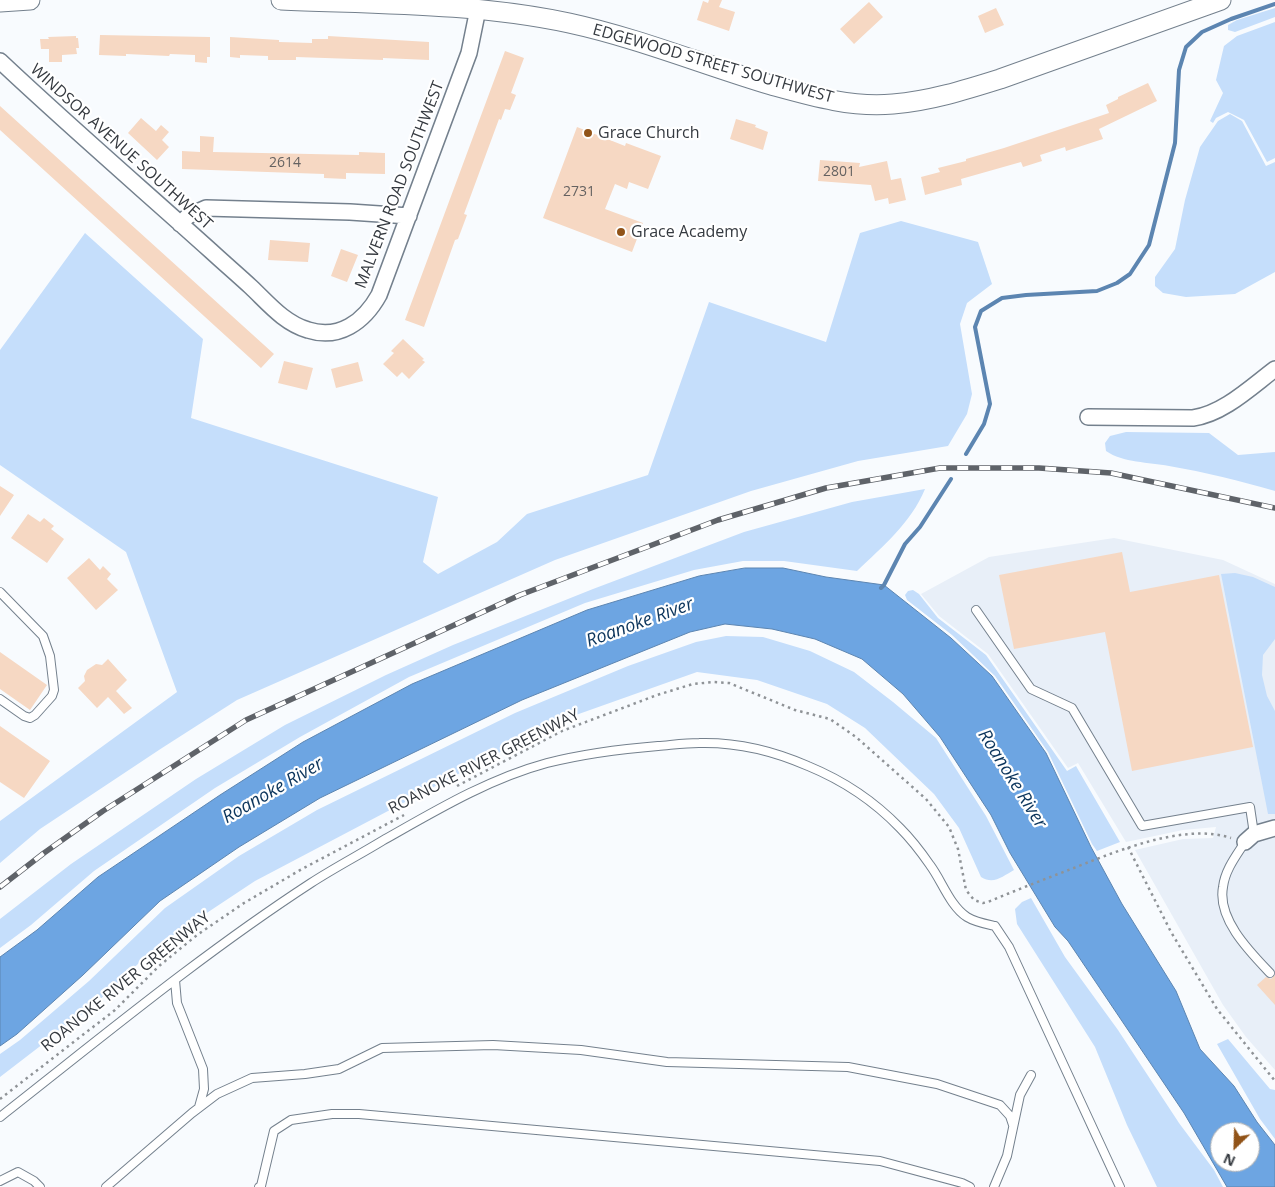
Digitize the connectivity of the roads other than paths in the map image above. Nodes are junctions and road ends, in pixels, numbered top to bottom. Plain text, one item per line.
1 (30, 0) edge
2 (280, 0) edge
3 (1221, 0) edge
4 (0, 2) edge
5 (366, 2) edge
6 (478, 9) junction
7 (0, 61) edge
8 (409, 216) junction
9 (180, 224) junction
10 (219, 258) joint
11 (1275, 370) edge
12 (1088, 418) dead end
13 (0, 592) edge
14 (976, 610) dead end
15 (0, 699) edge
16 (1275, 828) edge
17 (1249, 838) junction
18 (1270, 973) dead end
19 (175, 980) junction
20 (1031, 1075) dead end
21 (199, 1107) junction
22 (0, 1117) edge
23 (1013, 1125) junction
24 (0, 1181) edge
25 (40, 1187) edge
26 (106, 1187) edge
27 (259, 1187) edge
28 (970, 1187) edge
29 (994, 1187) edge
30 (1120, 1187) edge

1 - 4 street
2 - 5 street, EDGEWOOD STREET SOUTHWEST
3 - 6 street, EDGEWOOD STREET SOUTHWEST
5 - 6 street, EDGEWOOD STREET SOUTHWEST
6 - 8 street, MALVERN ROAD SOUTHWEST
7 - 9 street, WINDSOR AVENUE SOUTHWEST
8 - 9 street
8 - 10 street, MALVERN ROAD SOUTHWEST
9 - 10 street, WINDSOR AVENUE SOUTHWEST
11 - 12 street
13 - 15 lane
14 - 17 lane
16 - 17 street
17 - 18 lane
19 - 21 lane
19 - 22 lane
19 - 30 lane
20 - 23 lane
21 - 23 lane
21 - 26 lane
23 - 29 lane
24 - 25 lane
27 - 28 lane

